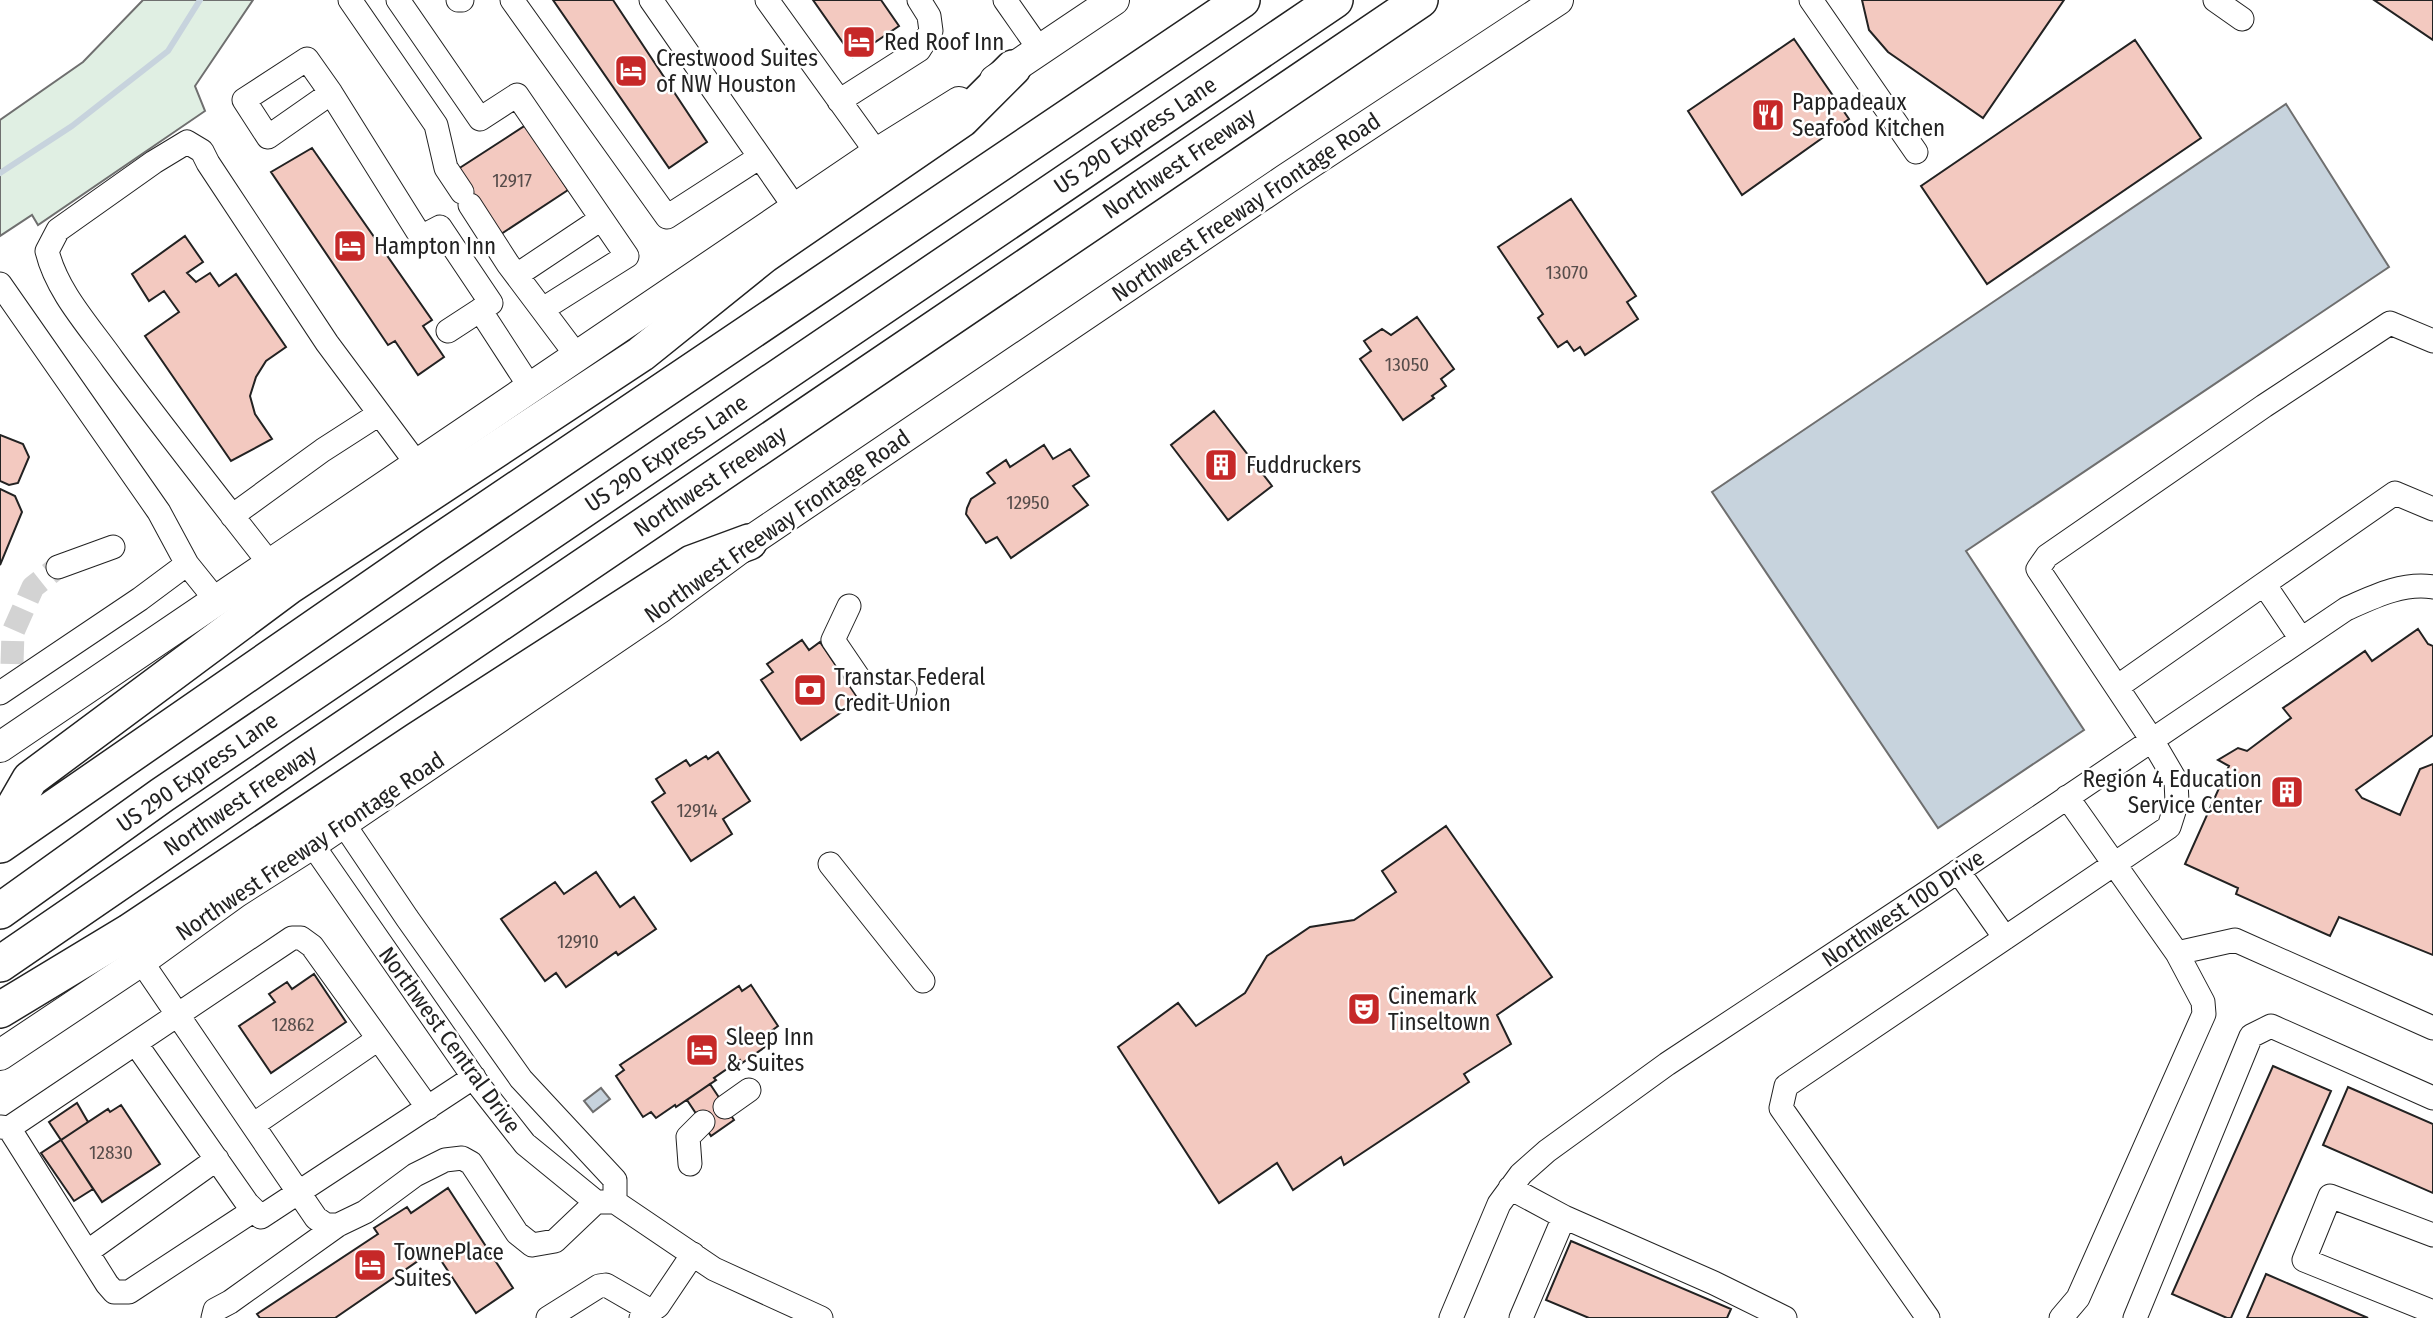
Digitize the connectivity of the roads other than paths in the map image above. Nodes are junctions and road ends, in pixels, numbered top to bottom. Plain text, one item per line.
1 (350, 0) edge
2 (398, 0) edge
3 (512, 0) edge
4 (652, 0) edge
5 (767, 0) edge
6 (919, 0) edge
7 (1006, 0) edge
8 (1114, 0) edge
9 (1242, 0) edge
10 (1335, 0) edge
11 (1420, 0) edge
12 (1558, 0) edge
13 (1811, 0) edge
14 (2215, 0) edge
15 (2242, 19) dead end
16 (1026, 59) junction
17 (331, 93) dead end
18 (839, 101) junction
19 (1916, 152) dead end
20 (877, 153) junction
21 (760, 157) junction
22 (796, 209) junction
23 (601, 219) junction
24 (512, 270) junction
25 (0, 284) edge
26 (542, 309) junction
27 (480, 310) junction
28 (448, 331) dead end
29 (2433, 341) edge
30 (577, 356) junction
31 (530, 387) junction
32 (379, 414) junction
33 (416, 464) junction
34 (2433, 509) edge
35 (232, 516) junction
36 (749, 542) junction
37 (113, 547) dead end
38 (187, 564) junction
39 (270, 564) junction
40 (58, 567) tunnel mouth
41 (2264, 584) junction
42 (2433, 587) edge
43 (216, 600) junction
44 (849, 606) dead end
45 (2301, 639) junction
46 (2116, 687) junction
47 (905, 690) dead end
48 (0, 693) edge
49 (2152, 740) junction
50 (0, 747) edge
51 (2067, 797) junction
52 (343, 822) junction
53 (0, 831) edge
54 (312, 844) junction
55 (0, 845) edge
56 (830, 864) dead end
57 (2114, 864) junction
58 (1958, 871) junction
59 (0, 911) edge
60 (2005, 938) junction
61 (2177, 953) junction
62 (141, 961) junction
63 (0, 964) edge
64 (923, 981) dead end
65 (0, 1010) edge
66 (178, 1015) junction
67 (2433, 1027) edge
68 (490, 1037) junction
69 (377, 1038) junction
70 (136, 1044) junction
71 (0, 1055) edge
72 (458, 1055) junction
73 (474, 1077) junction
74 (749, 1090) dead end
75 (2433, 1098) edge
76 (725, 1107) dead end
77 (428, 1108) junction
78 (703, 1122) dead end
79 (253, 1125) junction
80 (5, 1128) edge
81 (217, 1159) junction
82 (690, 1164) dead end
83 (1510, 1188) junction
84 (299, 1193) junction
85 (606, 1202) junction
86 (254, 1210) junction
87 (1563, 1216) junction
88 (338, 1225) junction
89 (2433, 1235) edge
90 (87, 1252) junction
91 (693, 1254) junction
92 (2433, 1312) edge
93 (646, 1314) edge
94 (213, 1318) edge
95 (548, 1318) edge
96 (821, 1318) edge
97 (1451, 1318) edge
98 (1521, 1318) edge
99 (1785, 1318) edge
100 (1928, 1318) edge
101 (2061, 1318) edge
102 (2136, 1318) edge

1 - 24 street
2 - 23 street
3 - 21 street
4 - 21 street
5 - 18 street
6 - 18 street
7 - 16 street
8 - 16 main road
9 - 55 highway
10 - 59 highway, US 290 Express Lane
11 - 63 highway, Northwest Freeway
12 - 36 main road, Northwest Freeway Frontage Road
13 - 19 street
14 - 15 street
16 - 20 main road
16 - 53 highway
17 - 27 street
18 - 20 street
20 - 22 main road
21 - 22 street
22 - 30 main road
23 - 24 street
23 - 26 street
24 - 26 street
25 - 38 street
26 - 30 street
27 - 28 street
27 - 31 street
29 - 46 street
30 - 31 main road
31 - 33 main road
32 - 33 street
32 - 35 street
32 - 35 street
33 - 39 main road
34 - 41 street
35 - 39 street
36 - 52 main road, Northwest Freeway Frontage Road
36 - 65 highway
37 - 40 street
38 - 43 street
38 - 48 street
39 - 43 main road
41 - 45 street
41 - 46 street
42 - 45 street, Northwest 100 Drive
43 - 50 main road
44 - 47 street
45 - 49 street, Northwest 100 Drive
46 - 49 street
49 - 51 street, Northwest 100 Drive
49 - 57 street
51 - 57 street
51 - 58 street, Northwest 100 Drive
52 - 54 main road, Northwest Freeway Frontage Road
52 - 68 street, Northwest Central Drive
54 - 62 main road, Northwest Freeway Frontage Road
54 - 72 street, Northwest Central Drive
56 - 64 street
57 - 60 street
57 - 61 street
58 - 60 street
58 - 83 street, Northwest 100 Drive
60 - 100 street
61 - 67 street
61 - 101 street
62 - 66 street
62 - 71 main road, Northwest Freeway Frontage Road
66 - 69 street
66 - 70 street
66 - 79 street
68 - 72 street
68 - 85 street, Northwest Central Drive
69 - 77 street
69 - 79 street
70 - 80 street
70 - 81 street
72 - 73 street, Northwest Central Drive
73 - 77 street
73 - 85 street, Northwest Central Drive
74 - 76 street
75 - 102 street
77 - 84 street
78 - 82 street
79 - 84 street
80 - 90 street
81 - 86 street
81 - 90 street
83 - 87 street
83 - 97 street, Northwest 100 Drive
84 - 86 street
84 - 88 street
85 - 88 street
85 - 91 street, Northwest Central Drive
86 - 90 street
87 - 98 street
87 - 99 street
88 - 94 street
89 - 92 street
91 - 93 street
91 - 96 street, Northwest Central Drive
93 - 95 street

